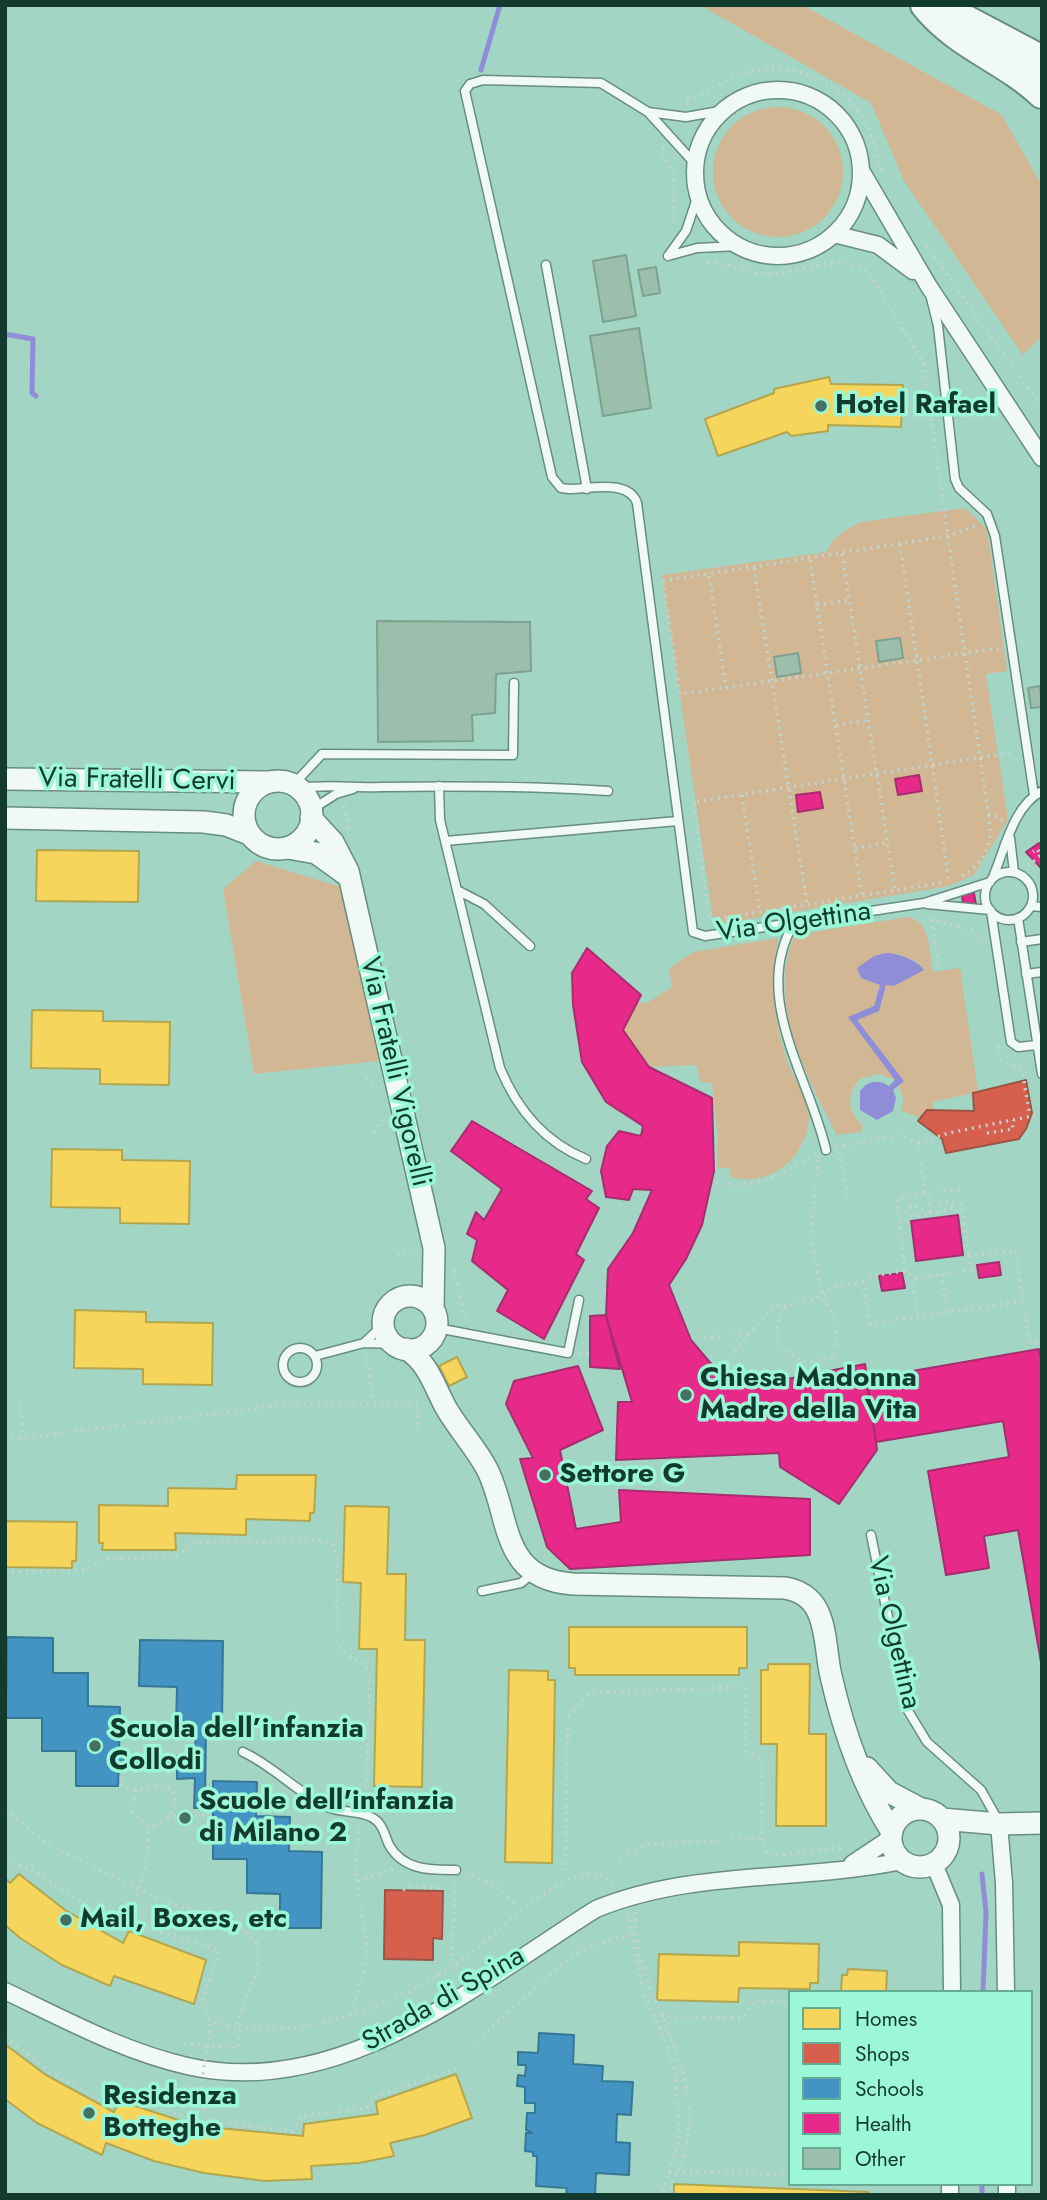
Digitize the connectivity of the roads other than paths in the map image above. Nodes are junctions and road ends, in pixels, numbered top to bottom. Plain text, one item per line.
1 (925, 5) edge
2 (940, 5) edge
3 (1042, 60) edge
4 (1042, 94) edge
5 (725, 110) junction
6 (648, 112) junction
7 (696, 165) junction
8 (861, 170) junction
9 (698, 195) junction
10 (834, 234) junction
11 (739, 246) junction
12 (546, 265) dead end
13 (928, 285) junction
14 (1042, 457) edge
15 (587, 489) junction
16 (514, 683) dead end
17 (5, 779) edge
18 (270, 782) junction
19 (296, 786) junction
20 (439, 786) junction
21 (359, 788) junction
22 (608, 791) dead end
23 (1038, 793) edge
24 (311, 814) junction
25 (5, 817) edge
26 (678, 821) junction
27 (249, 834) junction
28 (1010, 835) junction
29 (445, 841) junction
30 (289, 848) junction
31 (1014, 872) junction
32 (349, 877) junction
33 (991, 881) junction
34 (457, 890) junction
35 (924, 904) junction
36 (1031, 906) junction
37 (1042, 907) edge
38 (991, 911) junction
39 (1018, 918) junction
40 (794, 923) junction
41 (1042, 939) edge
42 (1021, 942) junction
43 (530, 946) dead end
44 (1042, 972) edge
45 (1027, 974) junction
46 (1037, 1045) junction
47 (1042, 1074) edge
48 (822, 1152) road end
49 (586, 1159) dead end
50 (443, 1264) junction
51 (409, 1296) junction
52 (579, 1300) dead end
53 (383, 1324) junction
54 (433, 1326) junction
55 (364, 1343) junction
56 (400, 1346) junction
57 (315, 1356) junction
58 (427, 1371) junction
59 (871, 1535) dead end
60 (534, 1572) junction
61 (482, 1591) dead end
62 (853, 1749) junction
63 (243, 1752) dead end
64 (921, 1810) junction
65 (942, 1819) junction
66 (1042, 1823) edge
67 (999, 1824) junction
68 (892, 1835) junction
69 (940, 1859) junction
70 (902, 1861) junction
71 (843, 1868) junction
72 (456, 1870) road end
73 (952, 1990) edge
74 (1006, 1990) edge
75 (5, 1991) edge

1 - 4 highway
2 - 3 highway
5 - 6 lane
5 - 7 street
5 - 8 street
6 - 7 lane
6 - 15 lane
7 - 9 street
8 - 10 street
8 - 13 street
9 - 11 street
9 - 11 lane
10 - 11 street
10 - 13 street
12 - 15 lane
13 - 14 street
13 - 23 lane
15 - 26 lane
16 - 19 lane
17 - 18 street, Via Fratelli Cervi
18 - 19 street
18 - 27 street
19 - 21 lane
19 - 24 street
20 - 21 lane
20 - 22 lane
20 - 29 lane
21 - 24 lane
23 - 28 lane
24 - 30 street
24 - 32 street, Via Fratelli Vigorelli
25 - 27 street, Via Fratelli Cervi
26 - 29 lane
26 - 40 lane, Via Olgettina
27 - 30 street
28 - 31 lane
28 - 33 lane
29 - 34 lane
30 - 32 street
31 - 33 lane
31 - 36 lane
32 - 50 street, Via Fratelli Vigorelli
33 - 35 lane
33 - 38 lane
34 - 43 lane
34 - 49 lane
35 - 38 lane
35 - 40 lane, Via Olgettina
36 - 37 lane
36 - 39 lane
38 - 39 lane
38 - 46 lane
39 - 42 lane
40 - 48 lane
41 - 42 lane
42 - 45 lane
44 - 45 lane
45 - 46 lane
46 - 47 lane
50 - 51 street
50 - 54 street, Via Fratelli Vigorelli
51 - 53 street
51 - 54 street
52 - 54 lane
53 - 55 lane
53 - 56 street
54 - 56 street
54 - 58 street, Via Fratelli Vigorelli
55 - 56 lane
55 - 57 lane
56 - 58 street
57 - 57 lane
58 - 60 street
59 - 67 lane, Via Olgettina
60 - 61 lane
60 - 62 street
62 - 64 street
62 - 68 street
63 - 72 lane
64 - 65 street
64 - 68 street
65 - 67 street
65 - 69 street
66 - 67 street
67 - 69 street
67 - 74 street, Via Olgettina
68 - 70 street
68 - 71 street, Strada di Spina
69 - 70 street
69 - 73 street
70 - 71 street, Strada di Spina
71 - 75 street, Strada di Spina

